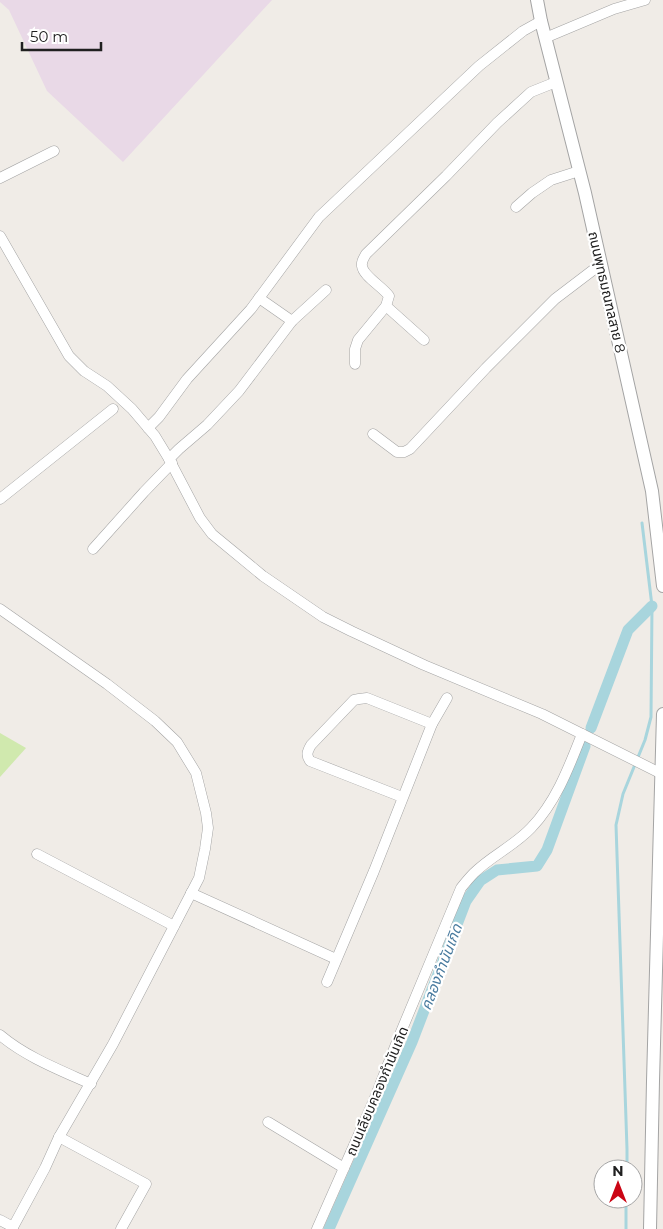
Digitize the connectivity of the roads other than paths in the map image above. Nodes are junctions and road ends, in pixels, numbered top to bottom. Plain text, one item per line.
1 (537, 0) edge
2 (645, 0) edge
3 (541, 21) junction
4 (546, 38) junction
5 (556, 82) junction
6 (54, 152) dead end
7 (579, 171) junction
8 (0, 178) edge
9 (516, 207) dead end
10 (0, 236) edge
11 (601, 264) junction
12 (326, 290) dead end
13 (259, 298) junction
14 (386, 306) junction
15 (292, 320) junction
16 (424, 340) dead end
17 (355, 364) dead end
18 (113, 409) dead end
19 (148, 428) junction
20 (373, 434) dead end
21 (171, 461) junction
22 (0, 499) edge
23 (660, 533) edge
24 (93, 549) dead end
25 (663, 586) edge
26 (0, 609) edge
27 (447, 698) dead end
28 (663, 714) edge
29 (432, 724) junction
30 (582, 734) junction
31 (662, 774) junction
32 (402, 797) junction
33 (38, 854) dead end
34 (191, 892) junction
35 (174, 926) junction
36 (336, 959) junction
37 (327, 982) dead end
38 (0, 1035) edge
39 (658, 1083) edge
40 (90, 1084) junction
41 (268, 1122) dead end
42 (59, 1137) junction
43 (344, 1168) junction
44 (0, 1220) edge
45 (12, 1228) edge
46 (121, 1229) edge
47 (317, 1229) edge
48 (650, 1229) edge

1 - 3 street, ถนนพุทธมณฑลสาย 8
2 - 4 street
3 - 4 street, ถนนพุทธมณฑลสาย 8
3 - 13 street
4 - 5 street, ถนนพุทธมณฑลสาย 8
5 - 7 street, ถนนพุทธมณฑลสาย 8
5 - 14 street
6 - 8 street
7 - 9 street
7 - 11 street, ถนนพุทธมณฑลสาย 8
10 - 19 street
11 - 20 street
11 - 23 street, ถนนพุทธมณฑลสาย 8
12 - 15 street
13 - 15 street
13 - 19 street
14 - 16 street
14 - 17 street
15 - 21 street
18 - 22 street
19 - 21 street
21 - 24 street
21 - 30 street
23 - 25 street, ถนนพุทธมณฑลสาย 8
26 - 34 street
27 - 29 street
28 - 31 street
29 - 32 street
29 - 32 street
30 - 31 street
30 - 43 street, ถนนเลียบคลองกำนันเกิด
31 - 39 street
32 - 36 street
33 - 35 street
34 - 35 street
34 - 36 street
35 - 40 street
36 - 37 street
38 - 40 street
39 - 48 street
40 - 42 street
41 - 43 street
42 - 45 street
42 - 46 street
43 - 47 street, ถนนเลียบคลองกำนันเกิด
44 - 45 street

